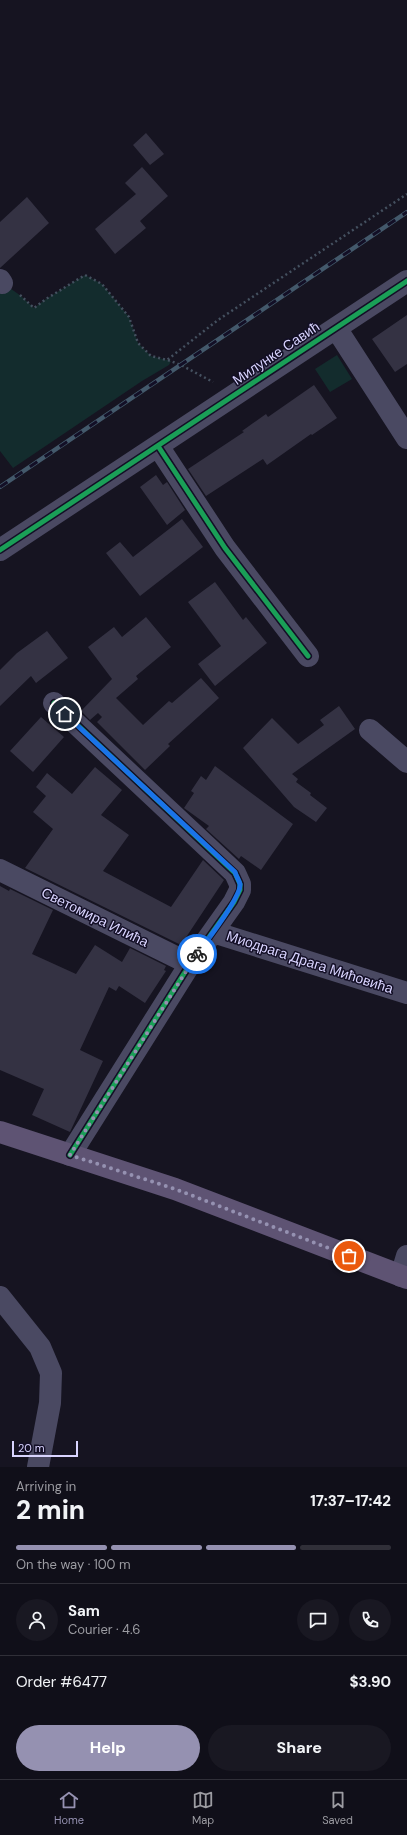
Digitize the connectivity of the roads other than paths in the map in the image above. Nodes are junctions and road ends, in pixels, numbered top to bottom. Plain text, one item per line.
1 (407, 281) edge
2 (336, 328) junction
3 (407, 438) edge
4 (158, 446) junction
5 (0, 550) edge
6 (308, 656) dead end
7 (54, 703) dead end
8 (370, 730) dead end
9 (407, 762) edge
10 (0, 870) edge
11 (213, 932) junction
12 (190, 964) junction
13 (407, 993) edge
14 (0, 1132) edge
15 (70, 1155) junction
16 (405, 1270) edge
17 (0, 1297) edge
18 (38, 1467) edge

1 - 2 street, Милунке Савић
2 - 3 street
2 - 4 street, Милунке Савић
4 - 5 street, Милунке Савић
4 - 6 street
7 - 11 street
8 - 9 street
10 - 12 street, Светомира Илића
11 - 12 street
11 - 13 street, Миодрага Драга Мићовића
12 - 15 street
14 - 15 main road
15 - 16 main road
17 - 18 street

